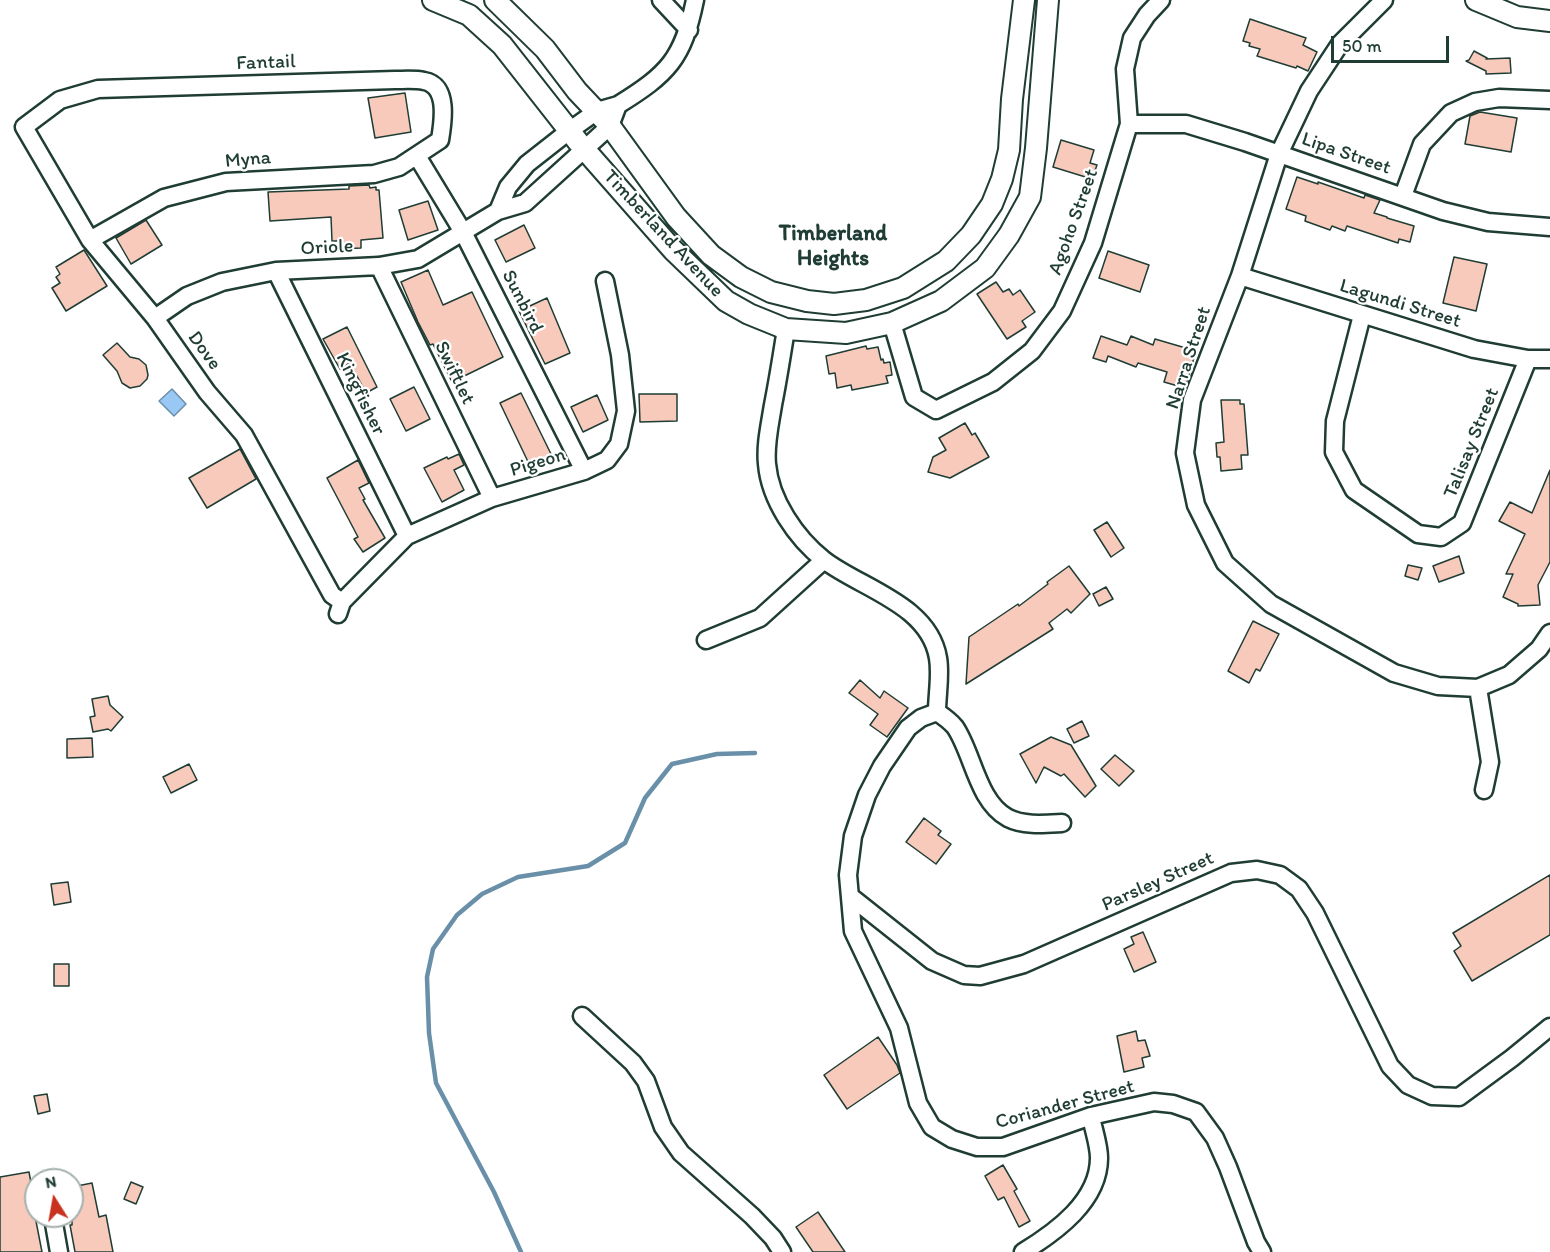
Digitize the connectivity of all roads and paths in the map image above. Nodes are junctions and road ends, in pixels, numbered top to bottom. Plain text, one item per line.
1 (433, 0) edge
2 (495, 0) edge
3 (661, 0) edge
4 (695, 0) edge
5 (1024, 0) edge
6 (1048, 0) edge
7 (1161, 0) edge
8 (1384, 0) edge
9 (1476, 0) edge
10 (1550, 21) edge
11 (689, 30) junction
12 (1012, 99) junction
13 (1550, 100) edge
14 (1039, 104) junction
15 (603, 119) junction
16 (1129, 124) junction
17 (24, 127) joint
18 (569, 131) junction
19 (584, 148) junction
20 (1279, 153) junction
21 (417, 156) junction
22 (1403, 196) junction
23 (498, 211) junction
24 (1550, 227) edge
25 (463, 232) junction
26 (90, 240) junction
27 (379, 266) junction
28 (276, 271) junction
29 (1240, 276) junction
30 (606, 281) dead end
31 (1362, 315) junction
32 (154, 318) junction
33 (892, 323) junction
34 (786, 329) junction
35 (1528, 359) junction
36 (1550, 359) edge
37 (584, 471) junction
38 (492, 498) junction
39 (407, 536) junction
40 (824, 560) junction
41 (340, 608) joint
42 (1550, 633) edge
43 (706, 640) dead end
44 (1478, 688) junction
45 (937, 712) junction
46 (1484, 790) dead end
47 (1062, 823) dead end
48 (850, 896) junction
49 (582, 1016) dead end
50 (1550, 1027) edge
51 (1091, 1116) junction
52 (55, 1228) edge
53 (1255, 1249) edge
54 (59, 1252) edge
55 (782, 1252) edge
56 (1023, 1252) edge

1 - 18 street, Timberland Avenue
2 - 15 street, Timberland Avenue
3 - 11 street
4 - 11 street
5 - 12 street, Timberland Avenue
6 - 14 street, Timberland Avenue
7 - 16 street, Agoho Street
8 - 20 street, Narra Street
9 - 10 street
11 - 15 street
12 - 14 street
12 - 15 street, Timberland Avenue
13 - 22 street
14 - 33 street, Timberland Avenue
15 - 18 street
15 - 19 street, Oriole
16 - 20 street, Lipa Street
16 - 33 street, Agoho Street
17 - 21 street, Fantail
17 - 26 street, Dove
18 - 19 street, Timberland Avenue
18 - 23 street
19 - 23 street, Oriole
19 - 34 street, Timberland Avenue
20 - 22 street, Lipa Street
20 - 29 street, Narra Street
21 - 25 street, Sunbird
21 - 26 street, Myna
22 - 24 street, Lipa Street
23 - 25 street, Oriole
25 - 27 street, Oriole
25 - 37 street, Sunbird
26 - 32 street, Dove
27 - 28 street, Oriole
27 - 38 street, Swiftlet
28 - 32 street, Oriole
28 - 39 street, Kingfisher
29 - 31 street, Lagundi Street
29 - 44 street, Narra Street
30 - 37 street, Pigeon
31 - 35 street, Lagundi Street
31 - 35 street, Talisay Street
32 - 41 street, Dove
33 - 34 street, Timberland Avenue
34 - 40 street
35 - 36 street, Lagundi Street
37 - 38 street, Pigeon
38 - 39 street, Pigeon
39 - 41 street, Pigeon
40 - 43 street
40 - 45 street
42 - 44 street, Narra Street
44 - 46 street
45 - 47 street
45 - 48 street, Coriander Street
48 - 50 street, Parsley Street
48 - 51 street, Coriander Street
49 - 55 street
51 - 53 street, Coriander Street
51 - 56 street
52 - 54 street

